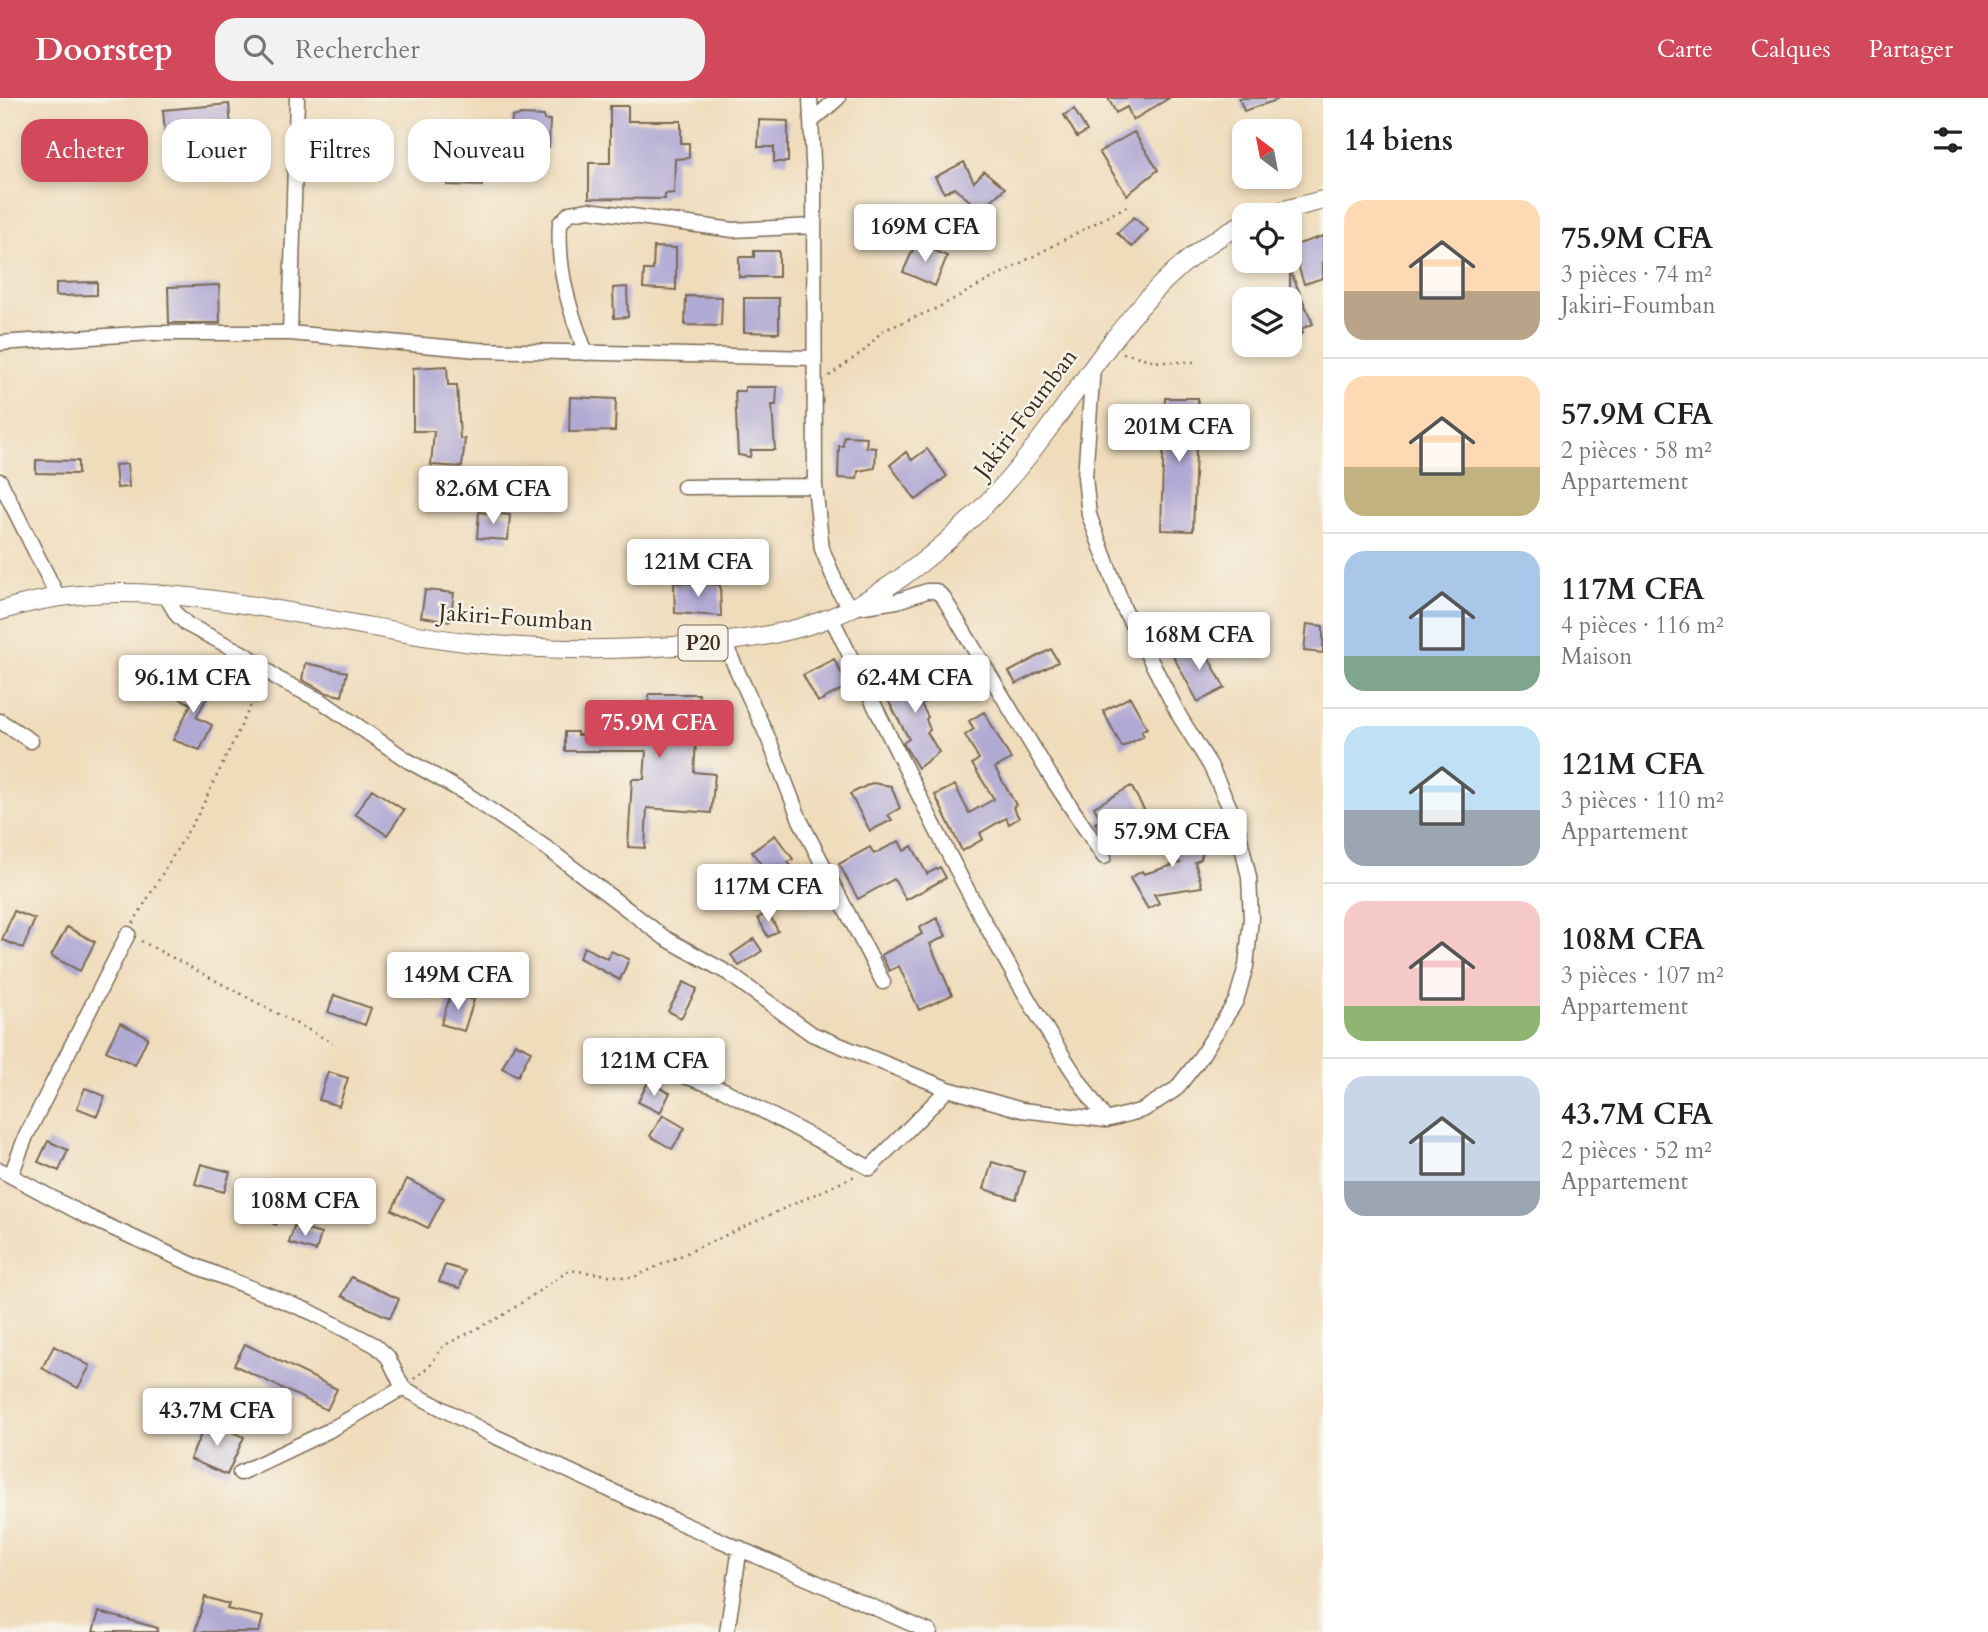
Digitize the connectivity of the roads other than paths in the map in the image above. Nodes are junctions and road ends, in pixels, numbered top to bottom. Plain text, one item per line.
1 (297, 98) edge
2 (810, 98) edge
3 (838, 98) edge
4 (813, 120) junction
5 (1323, 200) edge
6 (1302, 205) edge
7 (814, 226) junction
8 (1232, 229) edge
9 (290, 333) junction
10 (0, 343) edge
11 (586, 353) junction
12 (813, 358) junction
13 (1093, 364) junction
14 (0, 481) edge
15 (815, 485) junction
16 (684, 486) dead end
17 (165, 595) junction
18 (58, 597) junction
19 (851, 608) junction
20 (0, 611) edge
21 (831, 617) junction
22 (724, 642) junction
23 (0, 721) edge
24 (31, 741) dead end
25 (1104, 857) dead end
26 (128, 934) road end
27 (883, 982) dead end
28 (676, 1073) dead end
29 (948, 1089) junction
30 (1106, 1120) junction
31 (5, 1172) edge
32 (403, 1388) junction
33 (240, 1473) dead end
34 (740, 1548) junction
35 (727, 1632) edge
36 (930, 1632) edge

1 - 9 street
2 - 4 street
3 - 4 street
4 - 7 street
5 - 6 main road
7 - 11 street
7 - 12 street
8 - 13 main road, Jakiri-Foumban / P20
9 - 10 street
9 - 11 street
11 - 12 street
12 - 15 street
13 - 19 main road, Jakiri-Foumban / P20
13 - 30 street
14 - 18 street
15 - 16 street
15 - 19 street
17 - 18 main road, Jakiri-Foumban / P20
17 - 22 main road, Jakiri-Foumban / P20
17 - 29 street
18 - 20 main road, Jakiri-Foumban / P20
19 - 21 main road, Jakiri-Foumban / P20
19 - 25 street
21 - 22 main road, Jakiri-Foumban / P20
21 - 30 street
22 - 27 street
23 - 24 street
26 - 31 street
28 - 29 street
29 - 30 street
31 - 32 street
32 - 33 street
32 - 34 street
34 - 35 street
34 - 36 street

